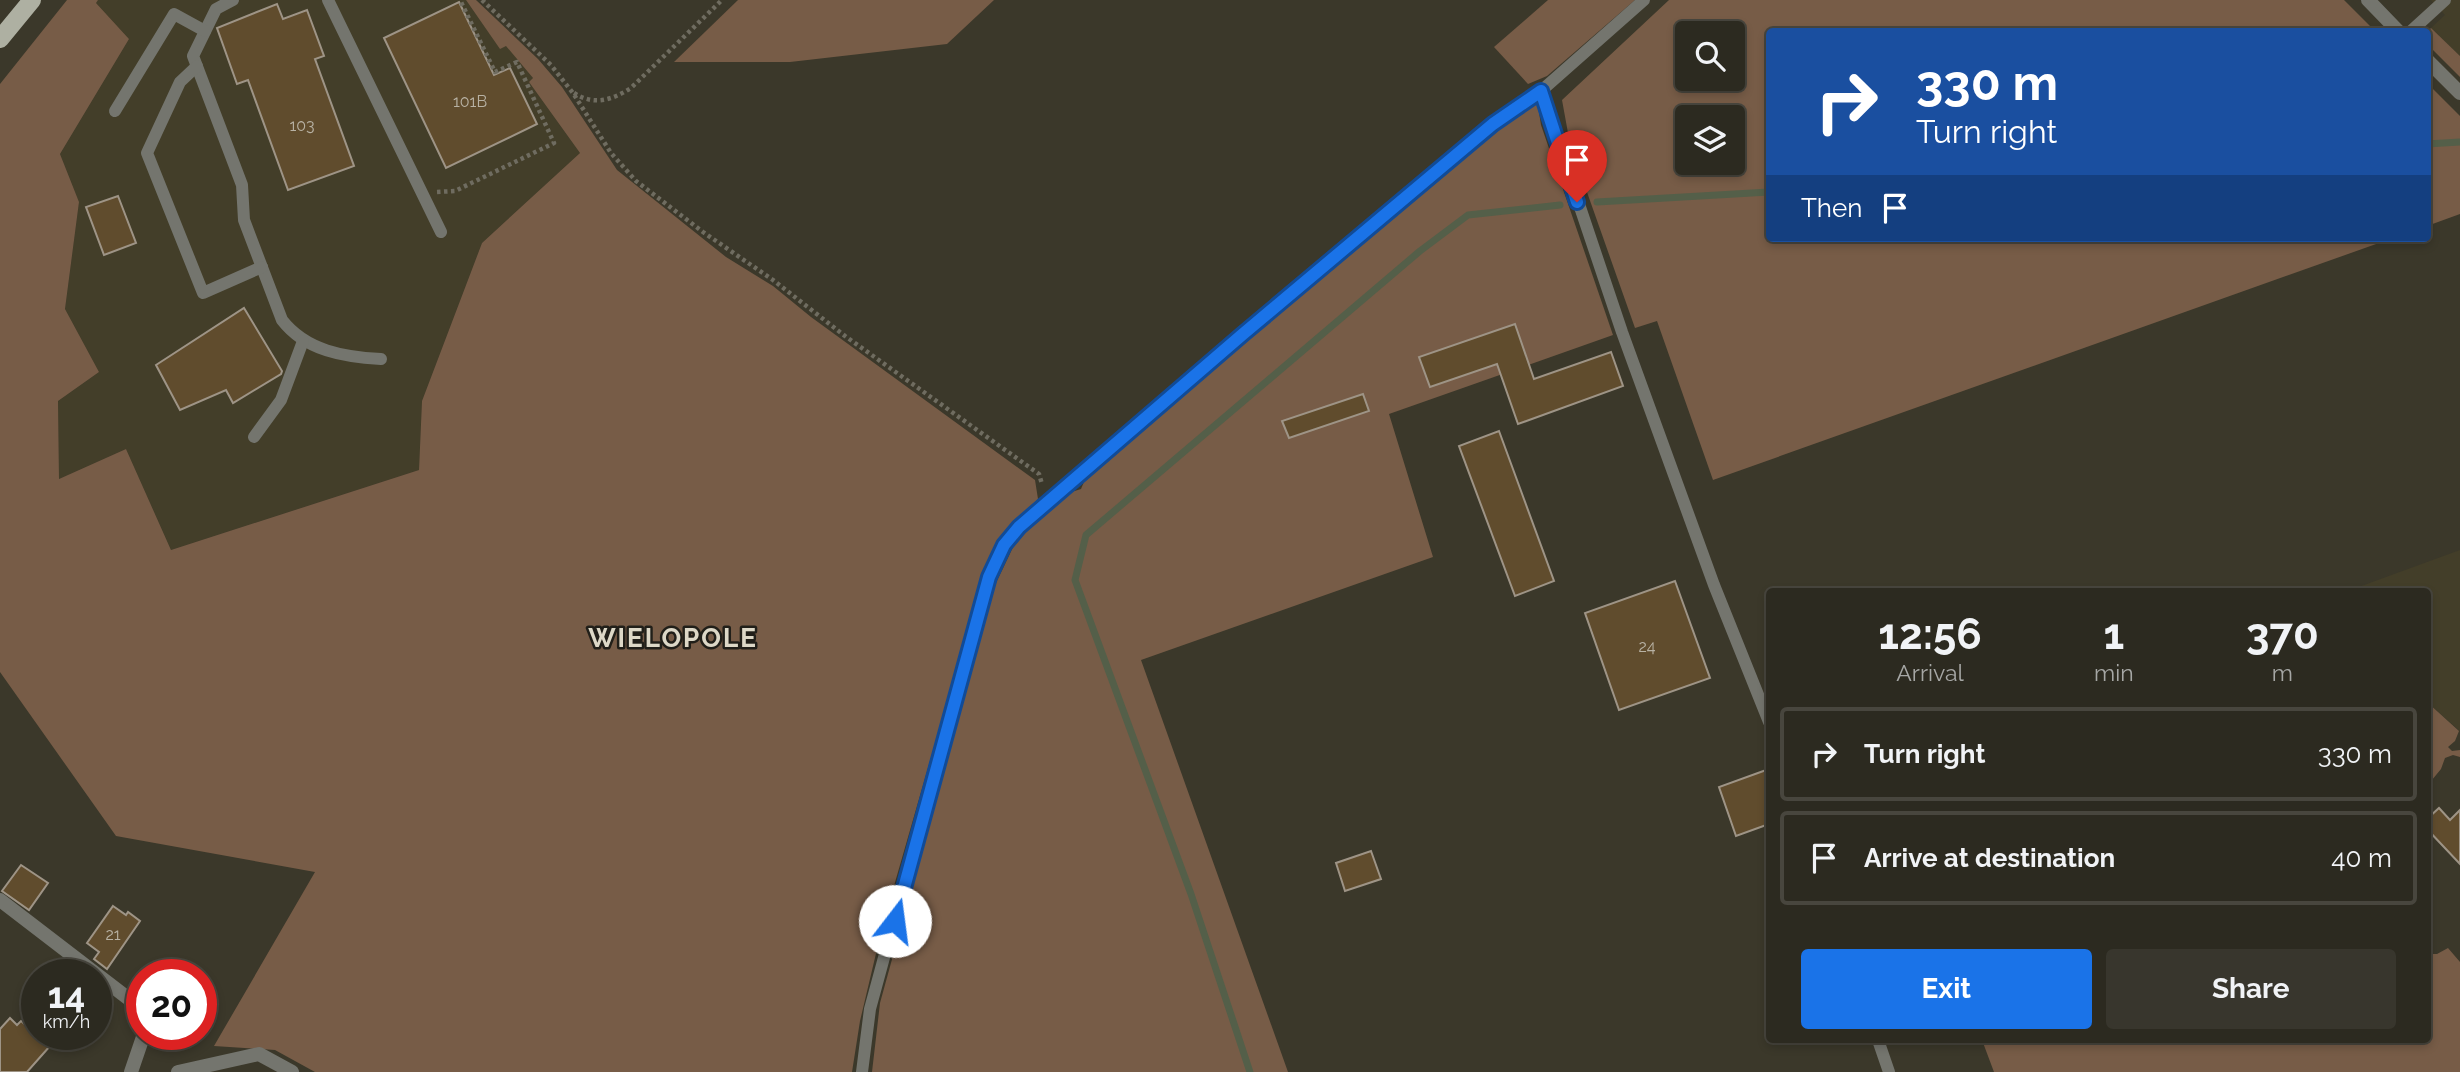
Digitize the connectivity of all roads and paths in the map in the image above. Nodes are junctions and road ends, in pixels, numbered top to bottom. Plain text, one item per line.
1 (32, 0) edge
2 (233, 0) edge
3 (328, 0) edge
4 (460, 0) edge
5 (482, 0) edge
6 (722, 0) edge
7 (1644, 0) edge
8 (2368, 0) edge
9 (2445, 0) edge
10 (2395, 28) edge
11 (2414, 28) edge
12 (205, 31) junction
13 (0, 39) edge
14 (2431, 64) edge
15 (197, 66) junction
16 (1541, 91) junction
17 (573, 93) junction
18 (2460, 93) edge
19 (115, 111) dead end
20 (454, 191) dead end
21 (441, 232) dead end
22 (262, 268) junction
23 (303, 341) junction
24 (381, 359) dead end
25 (254, 437) dead end
26 (1041, 506) junction
27 (1766, 715) edge
28 (0, 900) edge
29 (126, 997) edge
30 (1879, 1043) edge
31 (139, 1050) edge
32 (131, 1072) edge
33 (178, 1072) edge
34 (292, 1072) edge
35 (862, 1072) edge
36 (1889, 1072) edge

1 - 13 main road
2 - 12 lane
3 - 21 lane
4 - 20 path
5 - 17 path
6 - 17 path
7 - 16 lane
8 - 10 street
9 - 11 lane
12 - 15 lane
12 - 19 lane
14 - 18 street
15 - 22 lane
15 - 22 lane
16 - 26 lane
16 - 27 lane
17 - 26 path
22 - 23 lane
23 - 24 lane
23 - 25 lane
26 - 35 lane
28 - 29 street
30 - 36 lane
31 - 32 street
33 - 34 street

